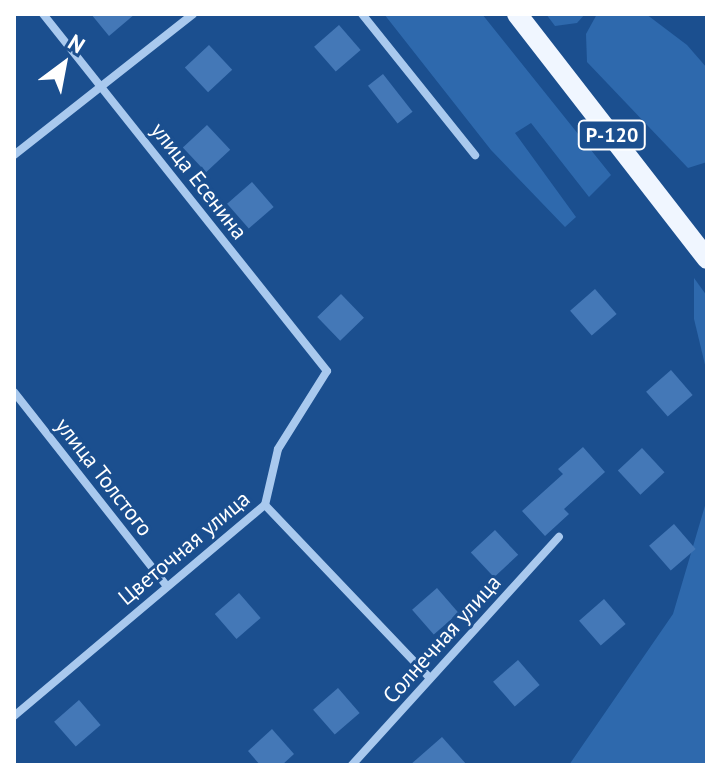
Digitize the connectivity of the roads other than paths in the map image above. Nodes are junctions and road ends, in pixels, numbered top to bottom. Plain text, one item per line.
1 (43, 14) edge
2 (193, 14) edge
3 (362, 14) edge
4 (517, 14) edge
5 (101, 87) junction
6 (14, 155) edge
7 (475, 155) dead end
8 (707, 259) edge
9 (327, 371) joint
10 (14, 392) edge
11 (265, 505) junction
12 (559, 537) dead end
13 (166, 585) junction
14 (430, 678) junction
15 (14, 716) edge
16 (352, 765) edge

1 - 5 street, улица Есенина
2 - 5 street
3 - 7 street
4 - 8 main road, Р-120
5 - 6 street
5 - 9 street, улица Есенина
9 - 11 street, Цветочная улица
10 - 13 street, улица Толстого
11 - 13 street, Цветочная улица
11 - 14 street
12 - 14 street, Солнечная улица
13 - 15 street, Цветочная улица
14 - 16 street, Солнечная улица

